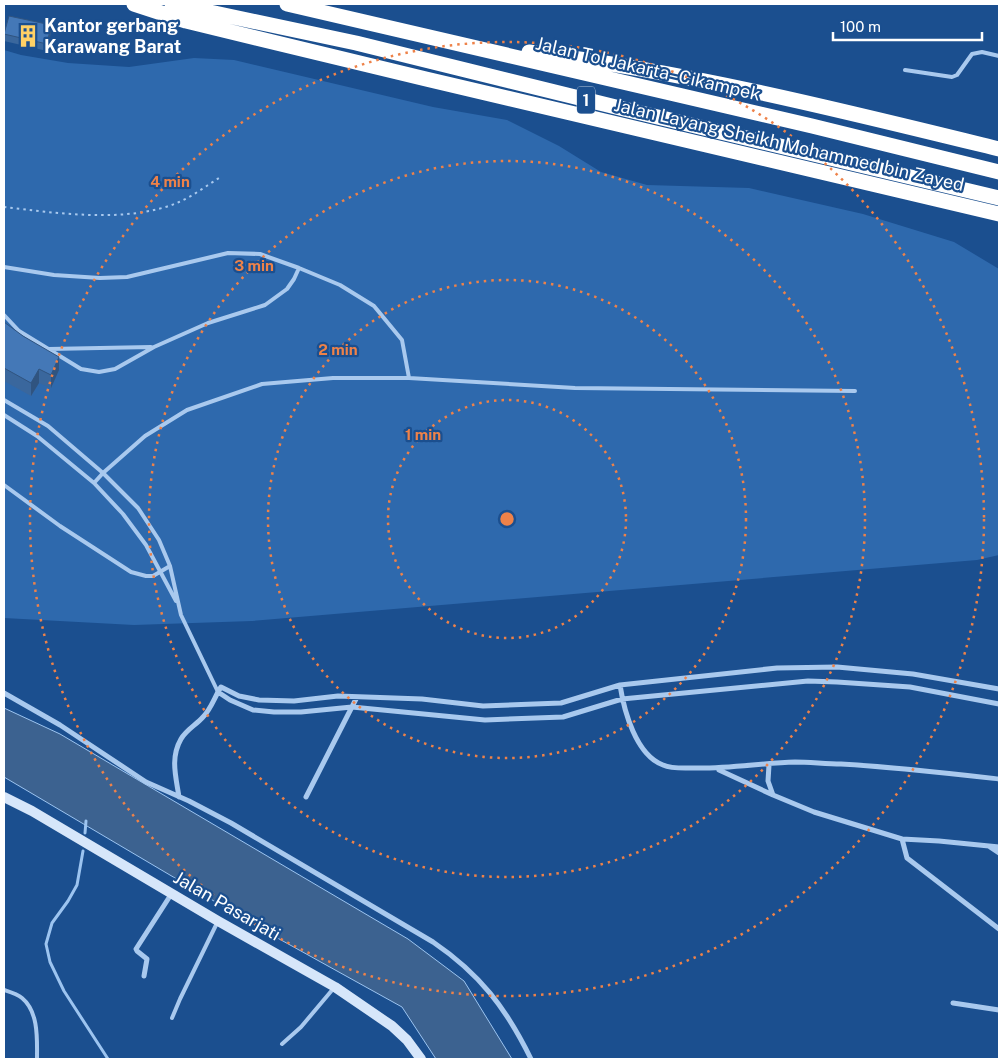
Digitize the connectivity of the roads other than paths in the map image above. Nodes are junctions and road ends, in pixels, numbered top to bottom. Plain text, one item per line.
1 (134, 4) edge
2 (172, 4) edge
3 (287, 4) edge
4 (445, 41) junction
5 (999, 56) edge
6 (905, 70) dead end
7 (999, 149) edge
8 (999, 172) edge
9 (999, 198) edge
10 (999, 214) edge
11 (4, 267) edge
12 (299, 268) junction
13 (4, 315) edge
14 (154, 347) junction
15 (48, 349) junction
16 (409, 378) junction
17 (855, 391) dead end
18 (4, 400) edge
19 (4, 415) edge
20 (103, 473) junction
21 (94, 483) junction
22 (4, 486) edge
23 (170, 566) junction
24 (159, 572) junction
25 (178, 606) junction
26 (620, 685) junction
27 (218, 686) junction
28 (999, 689) edge
29 (218, 692) junction
30 (4, 693) edge
31 (357, 697) junction
32 (622, 699) junction
33 (999, 704) edge
34 (352, 707) junction
35 (768, 765) junction
36 (718, 769) junction
37 (999, 779) edge
38 (773, 795) junction
39 (179, 797) junction
40 (306, 797) dead end
41 (4, 798) edge
42 (902, 839) junction
43 (990, 847) junction
44 (999, 847) edge
45 (999, 853) edge
46 (172, 894) junction
47 (218, 921) junction
48 (999, 929) edge
49 (144, 976) dead end
50 (335, 987) junction
51 (4, 990) edge
52 (953, 1004) dead end
53 (999, 1010) edge
54 (172, 1018) dead end
55 (282, 1044) dead end
56 (37, 1059) edge
57 (421, 1059) edge
58 (531, 1059) edge

1 - 10 highway, Jalan Layang Sheikh Mohammed bin Zayed / 1
2 - 9 highway, 1
3 - 4 highway, Jalan Tol Jakarta–Cikampek / 1
4 - 7 highway, 1
4 - 8 highway, Jalan Tol Jakarta–Cikampek / 1
5 - 6 lane
11 - 12 lane
12 - 14 lane
12 - 16 lane
13 - 15 lane
14 - 15 lane
14 - 15 lane
16 - 17 lane
16 - 20 lane
18 - 20 lane
19 - 21 lane
20 - 21 lane
20 - 23 lane
21 - 24 lane
22 - 24 lane
23 - 24 lane
23 - 25 lane
24 - 25 lane
25 - 27 lane
26 - 28 street
26 - 31 street
26 - 32 street
27 - 29 street
27 - 31 street
29 - 34 street
29 - 39 street
30 - 39 street
31 - 34 street
32 - 33 street
32 - 34 street
32 - 36 street
34 - 40 street
35 - 36 street
35 - 37 street
35 - 38 street
36 - 38 street
38 - 42 street
39 - 58 street
41 - 46 main road, Jalan Pasarjati
42 - 43 street
42 - 48 street
43 - 44 street
43 - 45 street
46 - 47 main road, Jalan Pasarjati
46 - 49 street
47 - 50 main road, Jalan Pasarjati
47 - 54 lane
50 - 55 lane
50 - 57 main road, Jalan Pasarjati
51 - 56 lane
52 - 53 street

